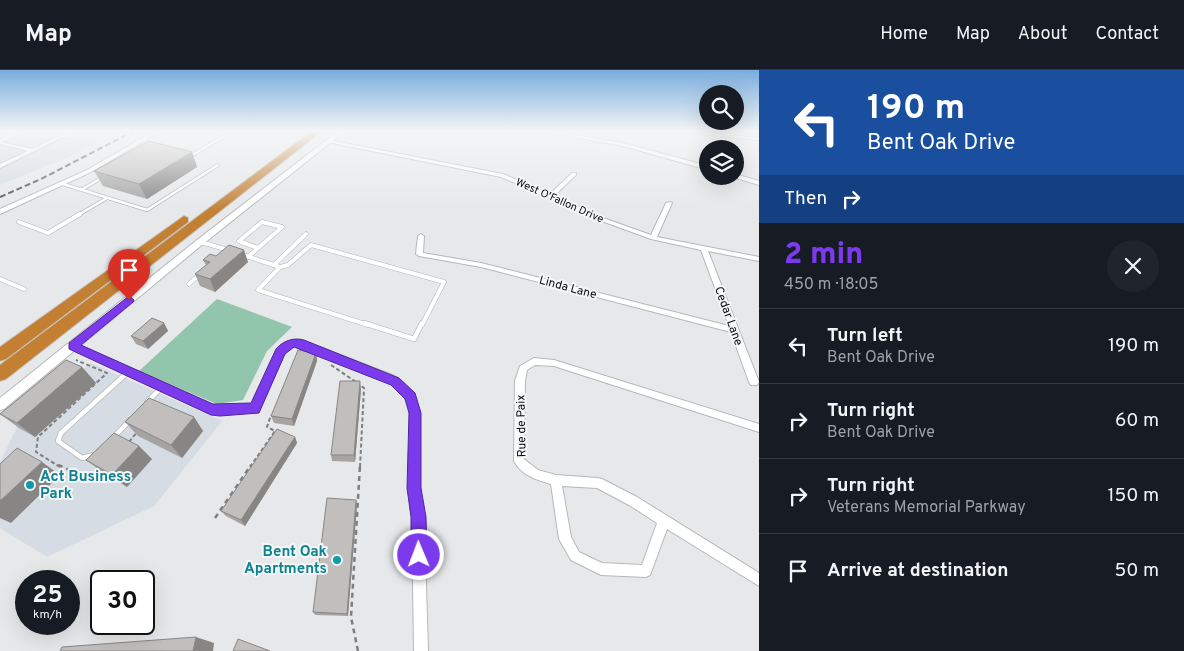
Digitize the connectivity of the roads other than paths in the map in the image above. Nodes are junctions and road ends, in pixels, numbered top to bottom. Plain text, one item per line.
1 (16, 158) edge
2 (115, 158) edge
3 (268, 158) edge
4 (283, 158) edge
5 (307, 158) edge
6 (416, 158) edge
7 (671, 158) edge
8 (218, 165) dead end
9 (0, 166) edge
10 (699, 166) edge
11 (574, 174) dead end
12 (106, 176) edge
13 (744, 179) edge
14 (759, 183) edge
15 (63, 184) junction
16 (81, 190) junction
17 (552, 196) junction
18 (107, 198) junction
19 (669, 203) dead end
20 (0, 212) edge
21 (19, 222) dead end
22 (306, 234) dead end
23 (422, 236) dead end
24 (653, 238) junction
25 (201, 242) junction
26 (258, 248) junction
27 (704, 249) junction
28 (227, 250) junction
29 (220, 256) edge
30 (248, 257) junction
31 (759, 259) edge
32 (274, 265) junction
33 (280, 267) junction
34 (201, 272) edge
35 (0, 279) edge
36 (189, 284) dead end
37 (24, 288) dead end
38 (734, 330) junction
39 (73, 346) junction
40 (0, 355) edge
41 (128, 372) junction
42 (0, 374) edge
43 (754, 382) dead end
44 (162, 387) junction
45 (0, 405) edge
46 (143, 407) edge
47 (137, 413) edge
48 (759, 428) edge
49 (105, 446) edge
50 (100, 450) edge
51 (556, 480) junction
52 (663, 522) junction
53 (759, 580) edge
54 (421, 651) edge

1 - 9 street
2 - 15 street
3 - 40 highway
4 - 42 highway
5 - 25 street
6 - 17 street, West O'Fallon Drive
7 - 10 street
8 - 18 lane
11 - 17 street
12 - 16 lane
13 - 14 street
15 - 16 lane
15 - 20 street
16 - 18 lane
17 - 24 street, West O'Fallon Drive
18 - 21 lane
19 - 24 street
22 - 32 lane
23 - 38 street, Linda Lane
24 - 27 street, West O'Fallon Drive
25 - 28 lane
25 - 39 street
26 - 26 lane
26 - 30 lane
27 - 31 street, West O'Fallon Drive
27 - 38 street, Cedar Lane
28 - 29 lane
28 - 30 lane
30 - 32 lane
32 - 33 lane
33 - 33 lane
34 - 36 lane
35 - 37 lane
38 - 43 street, Cedar Lane
39 - 41 street
39 - 45 street
41 - 44 street
41 - 50 lane
44 - 46 lane
44 - 54 street
47 - 49 lane
48 - 51 street, Rue de Paix
51 - 52 street, Rue de Paix
51 - 52 street
52 - 53 street, Rue de Paix

